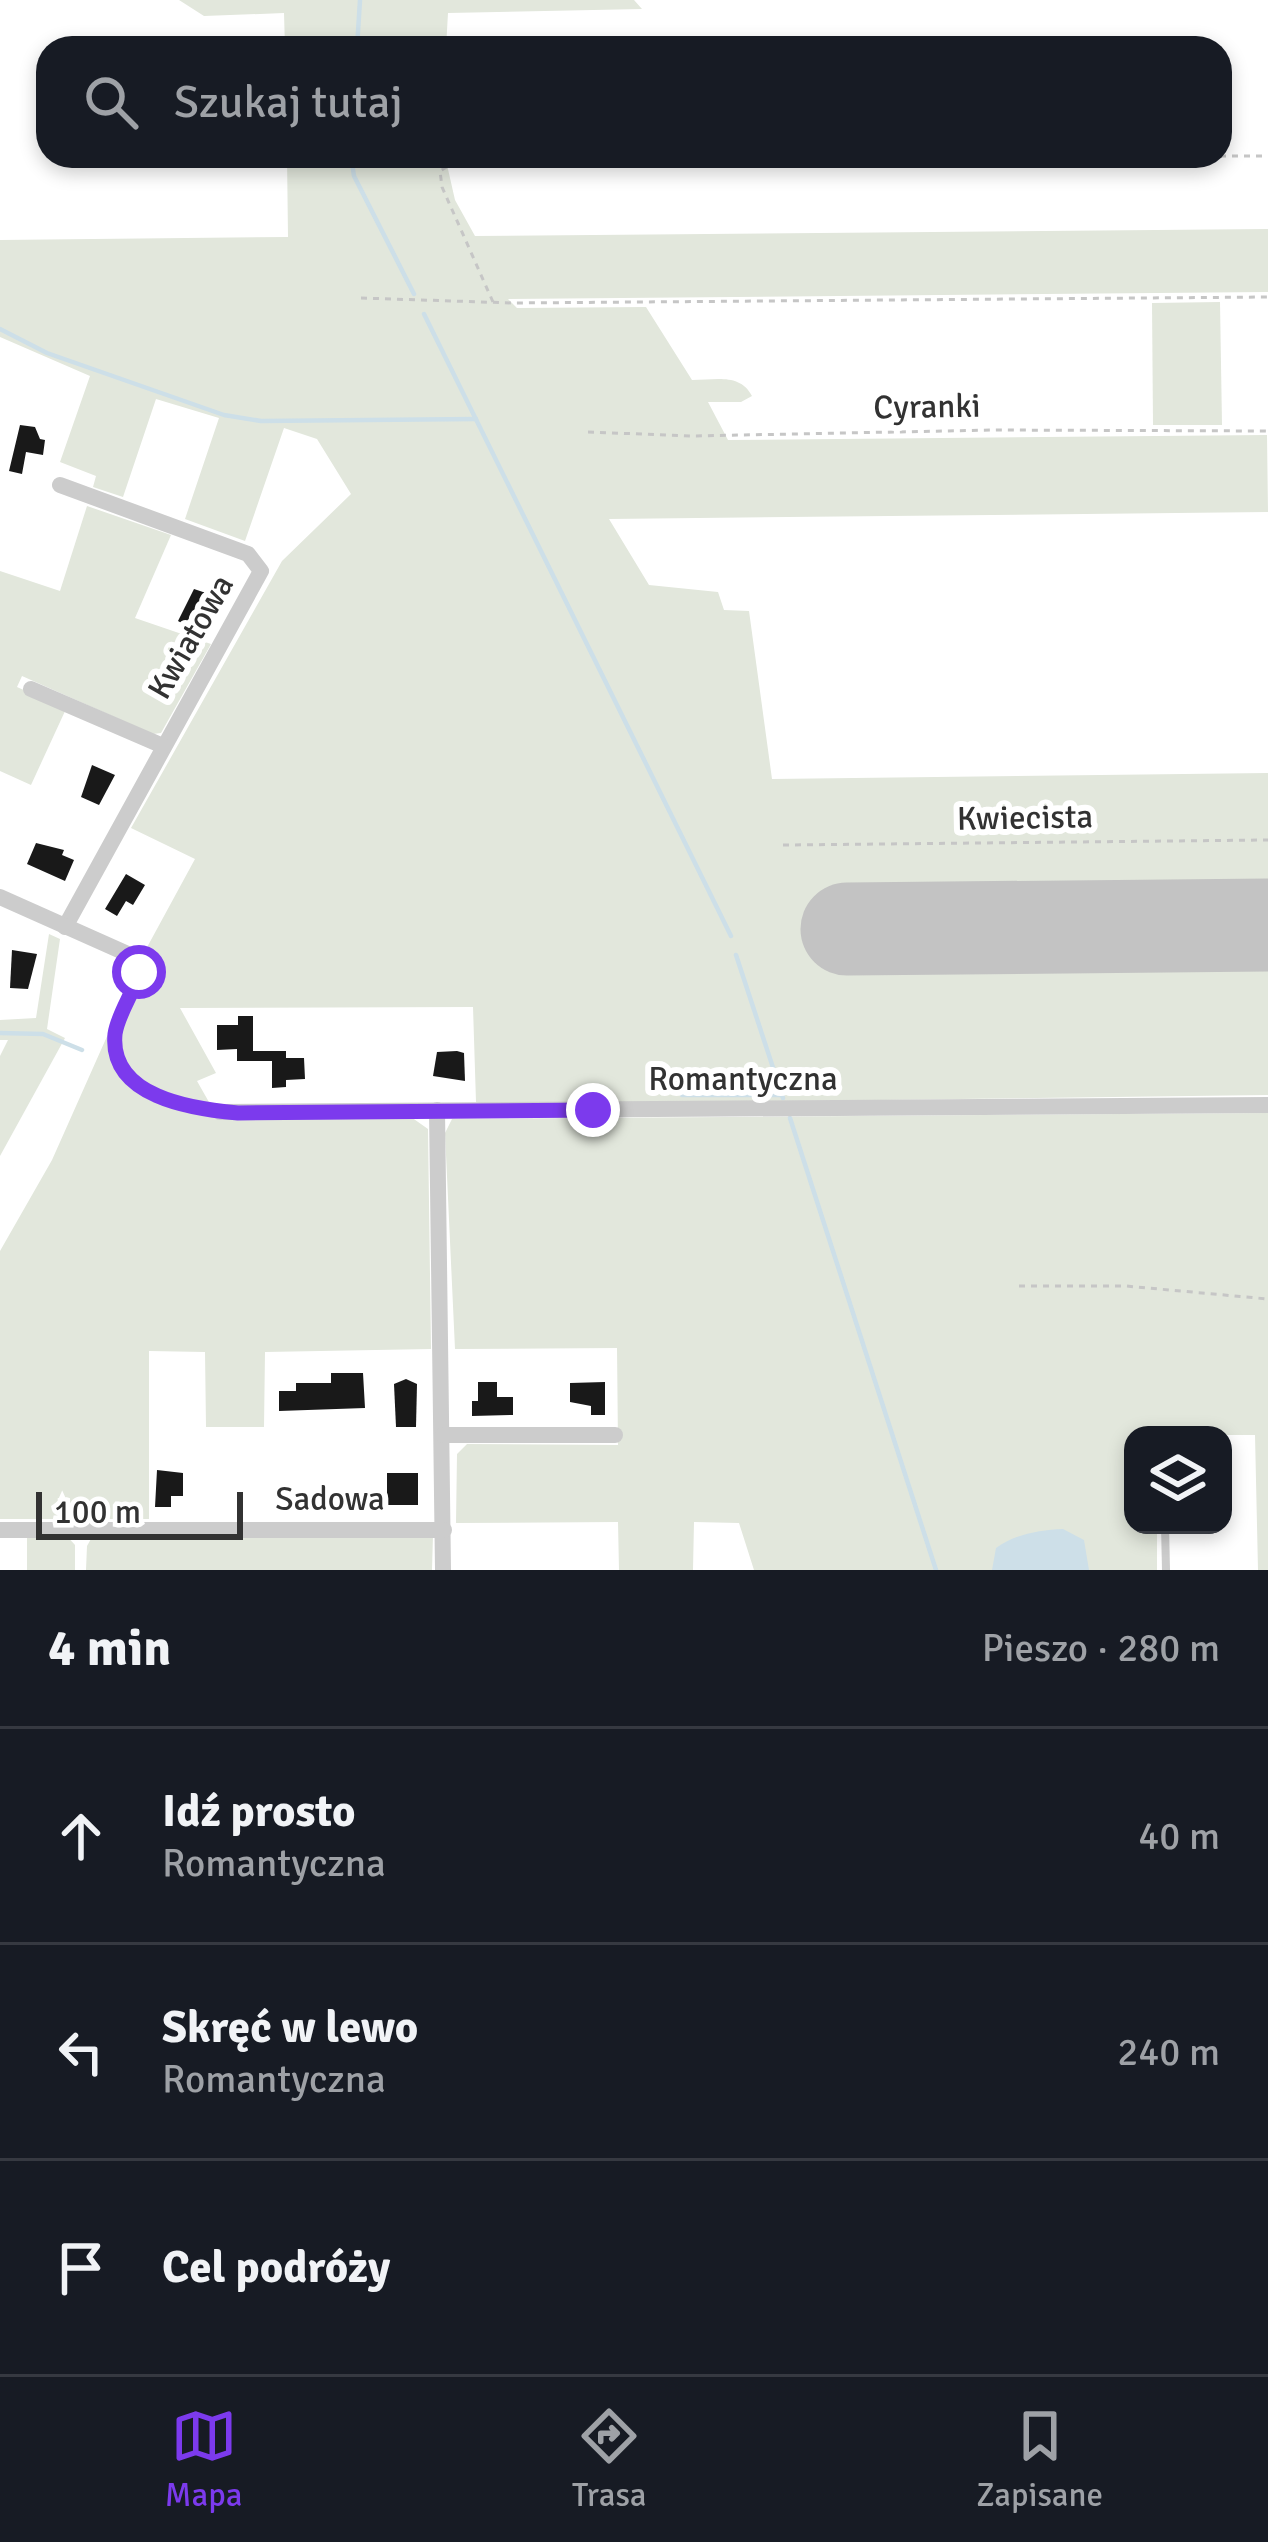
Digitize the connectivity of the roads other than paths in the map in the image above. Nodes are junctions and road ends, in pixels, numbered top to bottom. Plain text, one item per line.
1 (60, 485) dead end
2 (31, 688) dead end
3 (164, 746) junction
4 (0, 898) edge
5 (65, 927) junction
6 (137, 964) road end
7 (1268, 1105) edge
8 (436, 1110) junction
9 (220, 1112) road end
10 (442, 1435) junction
11 (615, 1435) dead end
12 (0, 1530) edge
13 (443, 1530) junction
14 (1165, 1534) edge
15 (443, 1570) edge
16 (1166, 1570) edge

1 - 3 street, Kwiatowa
2 - 3 street
3 - 5 street, Kwiatowa
4 - 5 street
5 - 6 street
7 - 8 street, Romantyczna
8 - 9 street, Romantyczna
8 - 10 street
10 - 11 street
10 - 13 street
12 - 13 street, Sadowa
13 - 15 street
14 - 16 lane

